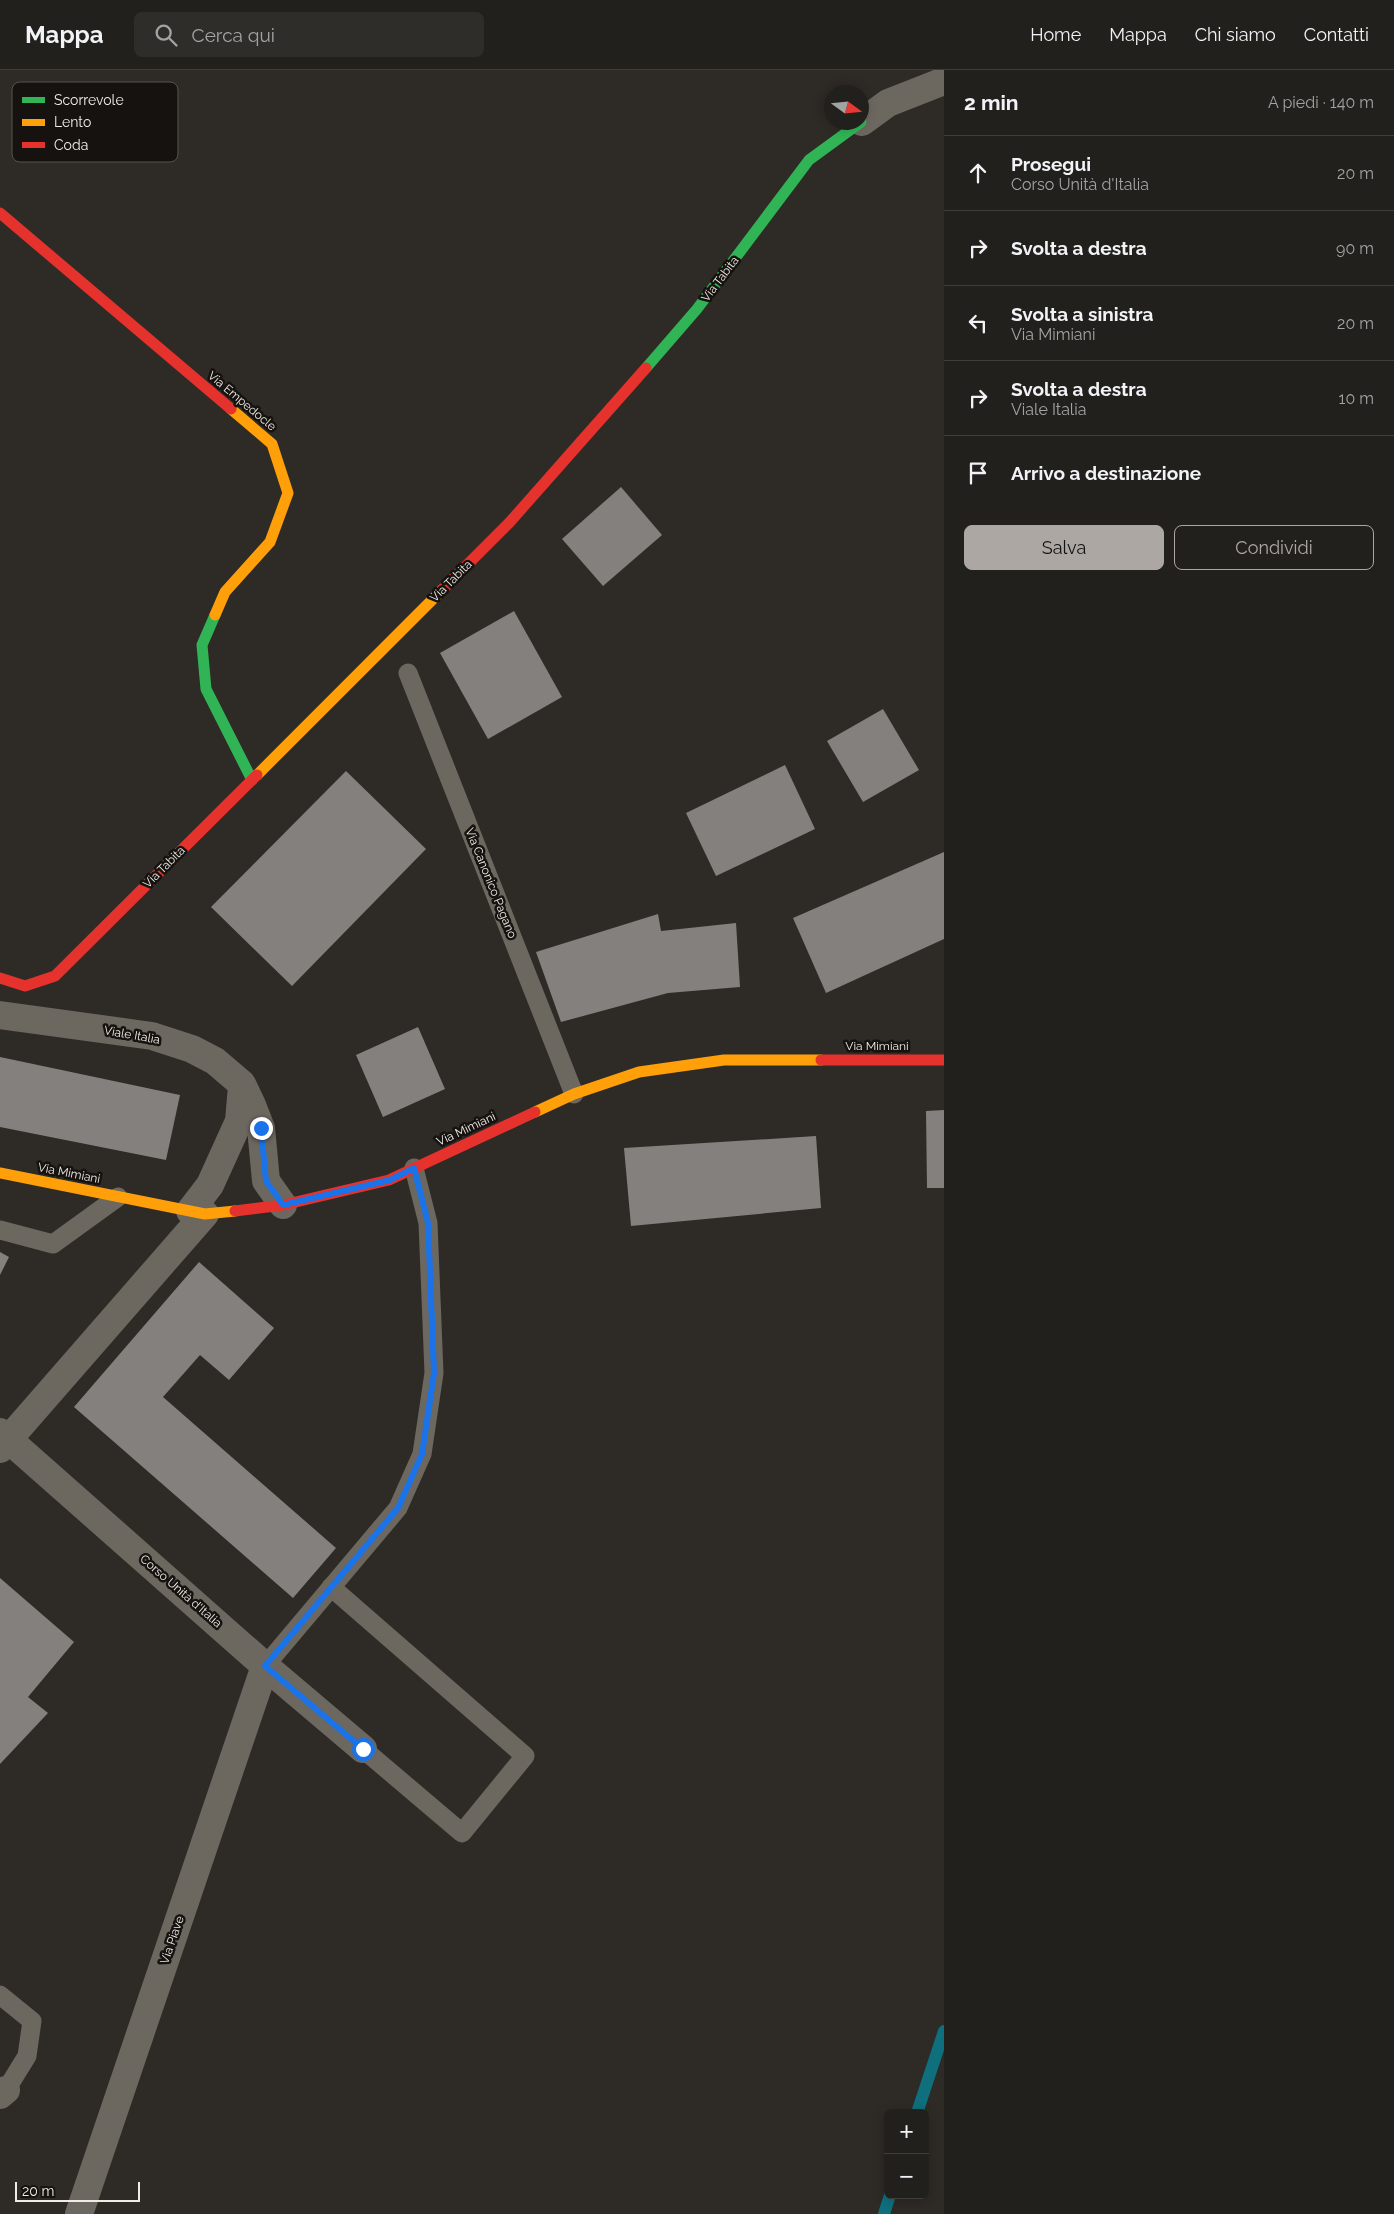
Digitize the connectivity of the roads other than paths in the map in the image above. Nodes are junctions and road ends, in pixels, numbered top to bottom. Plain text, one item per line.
1 (944, 81) edge
2 (869, 116) edge
3 (850, 130) edge
4 (0, 214) edge
5 (408, 673) dead end
6 (252, 780) junction
7 (0, 978) edge
8 (0, 1015) edge
9 (944, 1060) edge
10 (242, 1084) junction
11 (574, 1094) junction
12 (414, 1168) junction
13 (0, 1173) edge
14 (118, 1197) junction
15 (283, 1205) junction
16 (197, 1212) junction
17 (0, 1230) edge
18 (3, 1440) edge
19 (332, 1587) junction
20 (265, 1666) junction
21 (363, 1749) joint
22 (0, 1995) edge
23 (3, 2092) edge
24 (79, 2214) edge

1 - 2 street, Via Tabita
3 - 6 street, Via Tabita
4 - 6 street, Via Empedocle
5 - 11 lane, Via Canonico Pagano
6 - 7 street, Via Tabita
8 - 10 street, Viale Italia
9 - 11 street, Via Mimiani
10 - 15 street, Viale Italia
10 - 16 street
11 - 12 street, Via Mimiani
12 - 15 street, Via Mimiani
12 - 19 lane
13 - 14 street, Via Mimiani
14 - 16 street, Via Mimiani
14 - 17 lane
15 - 16 street, Via Mimiani
16 - 18 street
18 - 20 street, Corso Unità d'Italia
19 - 20 lane
19 - 21 lane
20 - 21 street, Corso Unità d'Italia
20 - 24 street, Via Piave
22 - 23 lane

